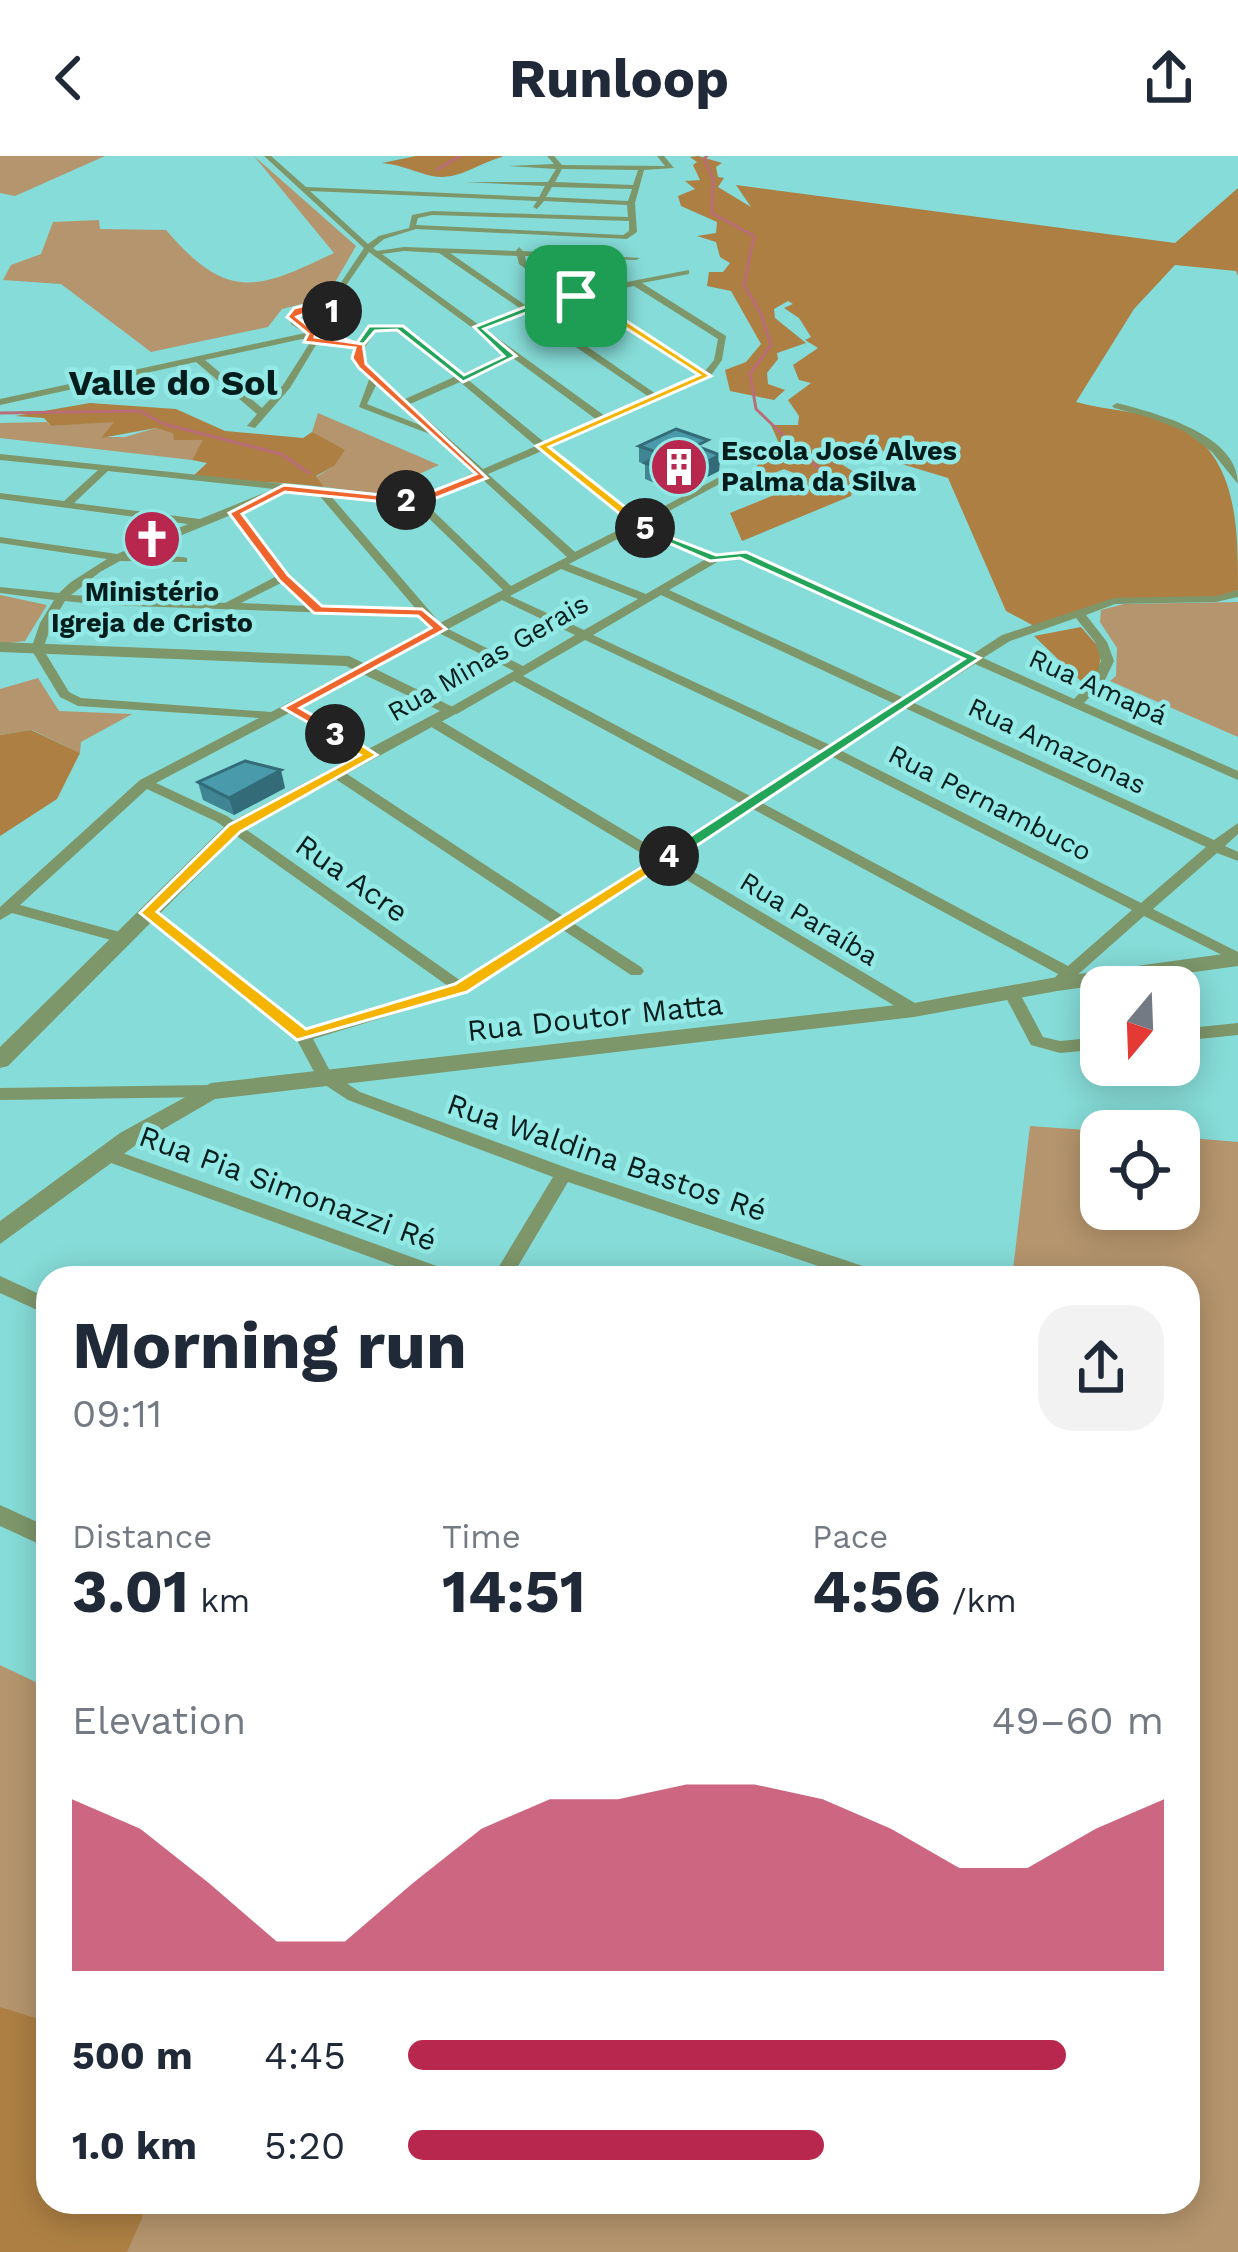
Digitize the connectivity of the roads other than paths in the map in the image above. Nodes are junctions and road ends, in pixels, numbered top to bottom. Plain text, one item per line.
1 (267, 156) edge
2 (550, 156) edge
3 (604, 156) edge
4 (660, 156) edge
5 (511, 166) dead end
6 (560, 167) junction
7 (617, 170) junction
8 (640, 171) junction
9 (469, 182) dead end
10 (552, 184) junction
11 (633, 187) junction
12 (307, 189) junction
13 (541, 200) junction
14 (631, 203) junction
15 (532, 217) junction
16 (632, 219) junction
17 (415, 229) junction
18 (525, 234) junction
19 (371, 250) junction
20 (440, 250) junction
21 (518, 253) junction
22 (580, 255) junction
23 (636, 258) dead end
24 (595, 266) dead end
25 (686, 272) dead end
26 (609, 276) dead end
27 (638, 284) junction
28 (623, 286) junction
29 (569, 296) junction
30 (582, 296) junction
31 (334, 299) junction
32 (524, 310) junction
33 (332, 314) dead end
34 (477, 329) junction
35 (323, 336) junction
36 (360, 346) junction
37 (511, 356) junction
38 (200, 361) junction
39 (706, 376) junction
40 (375, 377) junction
41 (463, 379) junction
42 (656, 398) junction
43 (0, 402) edge
44 (406, 402) junction
45 (1117, 406) dead end
46 (263, 414) junction
47 (604, 421) junction
48 (252, 426) dead end
49 (440, 436) junction
50 (542, 446) junction
51 (0, 457) edge
52 (105, 469) junction
53 (733, 474) dead end
54 (483, 475) junction
55 (1238, 482) edge
56 (284, 488) junction
57 (320, 490) junction
58 (0, 496) edge
59 (417, 502) junction
60 (67, 504) junction
61 (235, 513) junction
62 (207, 524) junction
63 (636, 524) junction
64 (0, 540) edge
65 (741, 554) joint
66 (123, 558) junction
67 (574, 558) junction
68 (715, 559) junction
69 (182, 560) dead end
70 (560, 565) junction
71 (284, 577) junction
72 (0, 590) edge
73 (506, 593) junction
74 (1238, 593) edge
75 (652, 594) junction
76 (61, 599) junction
77 (224, 607) junction
78 (318, 610) junction
79 (422, 613) junction
80 (1081, 616) junction
81 (439, 629) junction
82 (588, 633) junction
83 (0, 647) edge
84 (37, 649) junction
85 (974, 658) junction
86 (367, 666) junction
87 (519, 674) junction
88 (906, 702) junction
89 (1077, 704) junction
90 (290, 708) junction
91 (453, 711) junction
92 (274, 716) junction
93 (433, 722) junction
94 (831, 751) junction
95 (370, 755) junction
96 (336, 773) junction
97 (1238, 776) edge
98 (145, 784) junction
99 (750, 806) junction
100 (1238, 827) edge
101 (234, 828) junction
102 (1214, 845) junction
103 (1238, 857) edge
104 (662, 861) junction
105 (1143, 907) junction
106 (5, 911) edge
107 (148, 913) junction
108 (564, 926) junction
109 (122, 938) junction
110 (1238, 959) edge
111 (636, 971) dead end
112 (1063, 978) junction
113 (461, 988) junction
114 (1011, 992) junction
115 (914, 1010) junction
116 (1238, 1029) edge
117 (1200, 1033) edge
118 (303, 1036) junction
119 (1080, 1045) edge
120 (0, 1060) edge
121 (325, 1077) junction
122 (211, 1091) junction
123 (0, 1094) edge
124 (106, 1154) junction
125 (564, 1174) junction
126 (0, 1234) edge
127 (416, 1266) edge
128 (509, 1266) edge
129 (841, 1266) edge
130 (0, 1284) edge
131 (36, 1301) edge
132 (0, 1516) edge
133 (36, 1532) edge

1 - 12 street
2 - 6 street
3 - 7 street
4 - 8 street
5 - 6 street
6 - 7 street
6 - 10 street
7 - 8 street
8 - 11 street
9 - 10 street
10 - 11 street
10 - 13 street
11 - 14 street
12 - 13 street
12 - 19 street
13 - 14 street
13 - 15 street
14 - 16 street
15 - 16 street
15 - 17 street
15 - 18 street
16 - 18 street
17 - 18 street
17 - 19 street
18 - 21 street
19 - 20 street
19 - 31 street
19 - 34 street
20 - 21 street
20 - 32 street
21 - 22 street
21 - 29 street
22 - 23 street
22 - 24 street
25 - 27 street
26 - 28 street
27 - 28 street
27 - 39 street
28 - 30 street
29 - 30 street
29 - 32 street
30 - 39 street
31 - 33 street
31 - 35 street
32 - 34 street
32 - 42 street
34 - 37 street
35 - 36 street
35 - 38 street
35 - 46 street
36 - 40 street
36 - 41 street
37 - 41 street
37 - 47 street
38 - 43 street
38 - 46 street
39 - 42 street
40 - 44 street
40 - 49 street
41 - 44 street
41 - 50 street
42 - 47 street
44 - 49 street
45 - 55 street
46 - 48 street
47 - 50 street
49 - 54 street
50 - 54 street
50 - 63 street
51 - 52 street
52 - 56 street
52 - 60 street
53 - 63 street
54 - 59 street
54 - 67 street
56 - 57 street
56 - 61 street
57 - 59 street
57 - 79 street
58 - 60 street
59 - 73 street
60 - 62 street
61 - 62 street
61 - 71 street
62 - 66 street
63 - 67 street
63 - 68 street
64 - 66 street
65 - 68 street, Rua Minas Gerais
65 - 85 street, Rua Amapá
66 - 69 street
66 - 76 street
67 - 70 street
68 - 75 street, Rua Minas Gerais
70 - 73 street
70 - 75 street, Rua Amazonas
71 - 77 street
71 - 78 street
72 - 76 street
73 - 81 street
73 - 82 street, Rua Pernambuco
74 - 80 street
75 - 82 street, Rua Minas Gerais
75 - 88 street, Rua Amazonas
76 - 77 street
76 - 84 street
77 - 78 street
78 - 79 street
79 - 81 street
80 - 85 street
80 - 89 street
81 - 86 street
81 - 87 street
82 - 87 street, Rua Minas Gerais
82 - 94 street, Rua Pernambuco
83 - 84 street
84 - 86 street
84 - 92 street
85 - 88 street
85 - 89 street, Rua Amapá
86 - 90 street
86 - 91 street
87 - 91 street, Rua Minas Gerais
87 - 99 street
88 - 94 street
88 - 102 street, Rua Amazonas
89 - 97 street, Rua Amapá
90 - 92 street
90 - 95 street
91 - 93 street, Rua Minas Gerais
92 - 98 street
93 - 95 street, Rua Minas Gerais
93 - 104 street, Rua Paraíba
94 - 99 street
94 - 105 street, Rua Pernambuco
95 - 96 street, Rua Minas Gerais
96 - 101 street, Rua Minas Gerais
96 - 108 street
98 - 101 street, Rua Acre
98 - 106 street
99 - 104 street
99 - 112 street
100 - 102 street
101 - 107 street, Rua Minas Gerais
101 - 113 street, Rua Acre
102 - 103 street, Rua Amazonas
102 - 105 street
104 - 108 street
104 - 115 street, Rua Paraíba
105 - 110 street, Rua Pernambuco
105 - 112 street
106 - 109 street
107 - 109 street, Rua Minas Gerais
107 - 118 street
108 - 111 street
108 - 113 street
109 - 120 street, Rua Minas Gerais
110 - 112 street, Rua Doutor Matta
112 - 114 street, Rua Doutor Matta
113 - 118 street
114 - 115 street, Rua Doutor Matta
114 - 119 street
115 - 121 street, Rua Doutor Matta
116 - 117 street
118 - 121 street
121 - 122 street, Rua Doutor Matta
121 - 125 street, Rua Waldina Bastos Ré
122 - 123 street
122 - 124 street, Rua Doutor Matta
124 - 126 street, Rua Doutor Matta
124 - 127 street, Rua Pia Simonazzi Ré
125 - 128 street
125 - 129 street, Rua Waldina Bastos Ré
130 - 131 street
132 - 133 street

